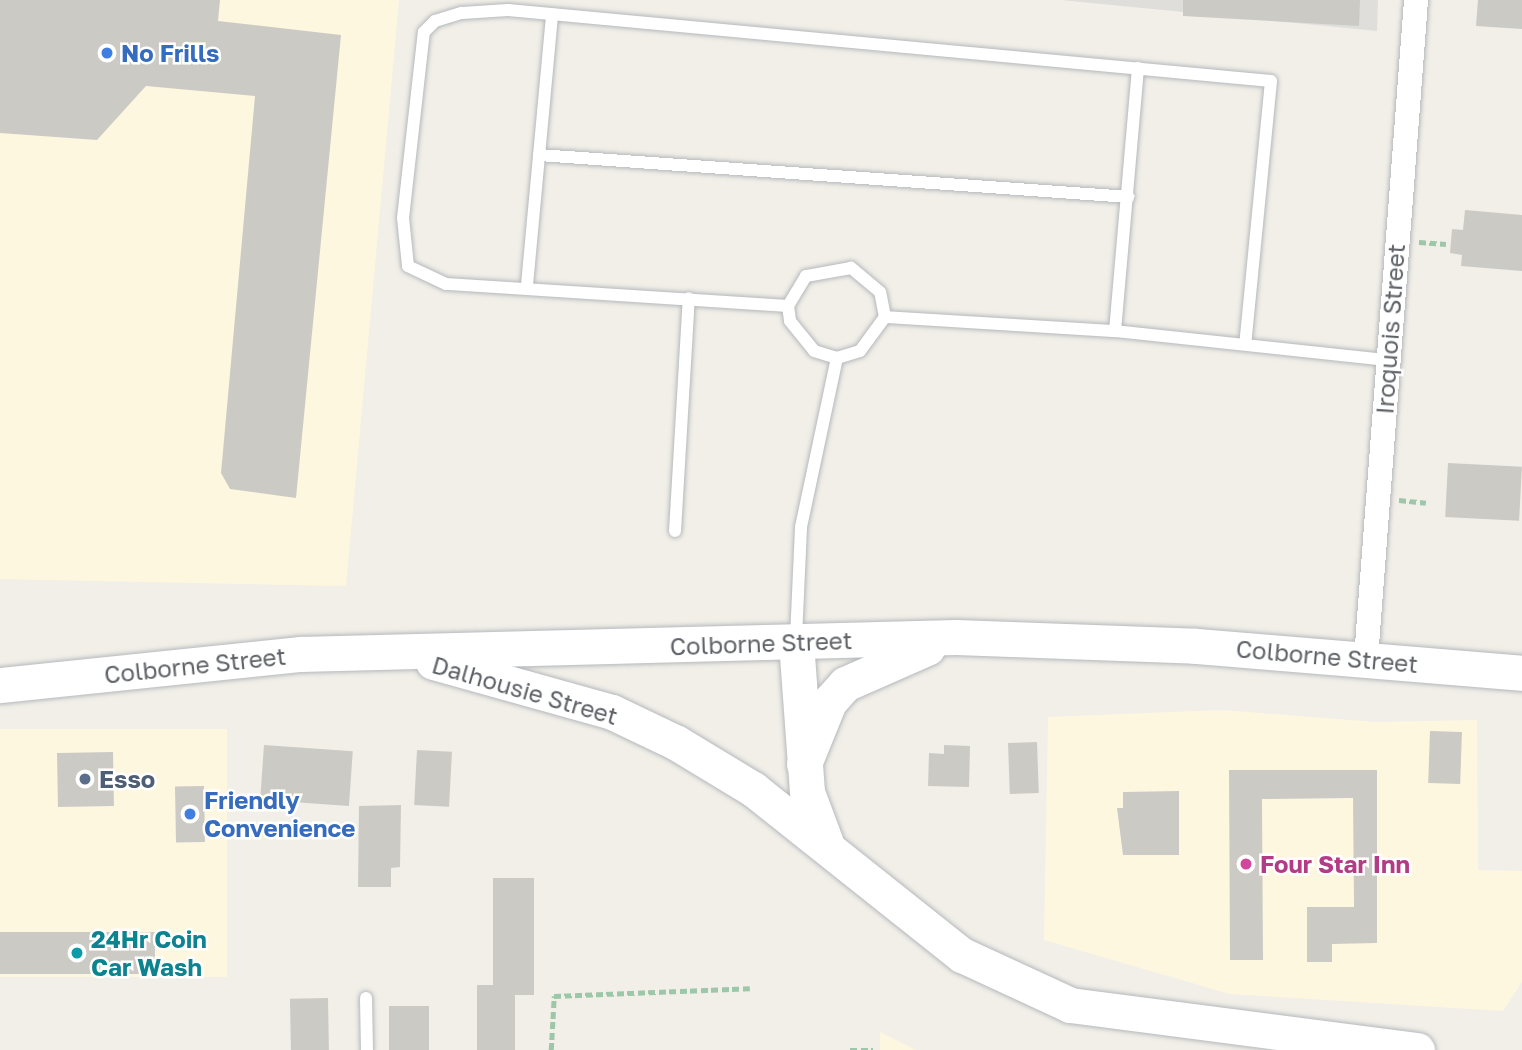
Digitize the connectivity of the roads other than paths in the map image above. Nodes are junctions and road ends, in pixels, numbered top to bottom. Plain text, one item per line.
1 (1416, 0) edge
2 (552, 14) junction
3 (1138, 68) junction
4 (539, 155) junction
5 (1129, 197) junction
6 (527, 285) junction
7 (689, 298) junction
8 (789, 306) junction
9 (885, 317) junction
10 (1115, 331) junction
11 (1245, 344) junction
12 (837, 358) junction
13 (1388, 360) junction
14 (675, 531) dead end
15 (956, 637) junction
16 (796, 642) junction
17 (400, 653) junction
18 (1366, 659) junction
19 (1522, 673) edge
20 (0, 685) edge
21 (804, 764) junction
22 (826, 843) junction
23 (366, 998) dead end
24 (367, 1050) edge
25 (1417, 1050) edge

1 - 13 street, Iroquois Street
2 - 3 lane
2 - 4 lane
2 - 6 lane
3 - 5 lane
3 - 11 lane
4 - 5 lane
4 - 6 lane
5 - 10 lane
6 - 7 lane
7 - 8 lane
7 - 14 lane
8 - 9 lane
8 - 12 lane
9 - 10 lane
9 - 12 lane
10 - 11 lane
11 - 13 lane
12 - 16 lane
13 - 18 street, Iroquois Street
15 - 16 main road, Colborne Street
15 - 18 main road, Colborne Street
15 - 21 main road
16 - 17 main road, Colborne Street
16 - 21 main road
17 - 20 main road, Colborne Street
17 - 22 main road, Dalhousie Street
18 - 19 main road, Colborne Street
21 - 22 main road
22 - 25 main road, Dalhousie Street
23 - 24 lane

